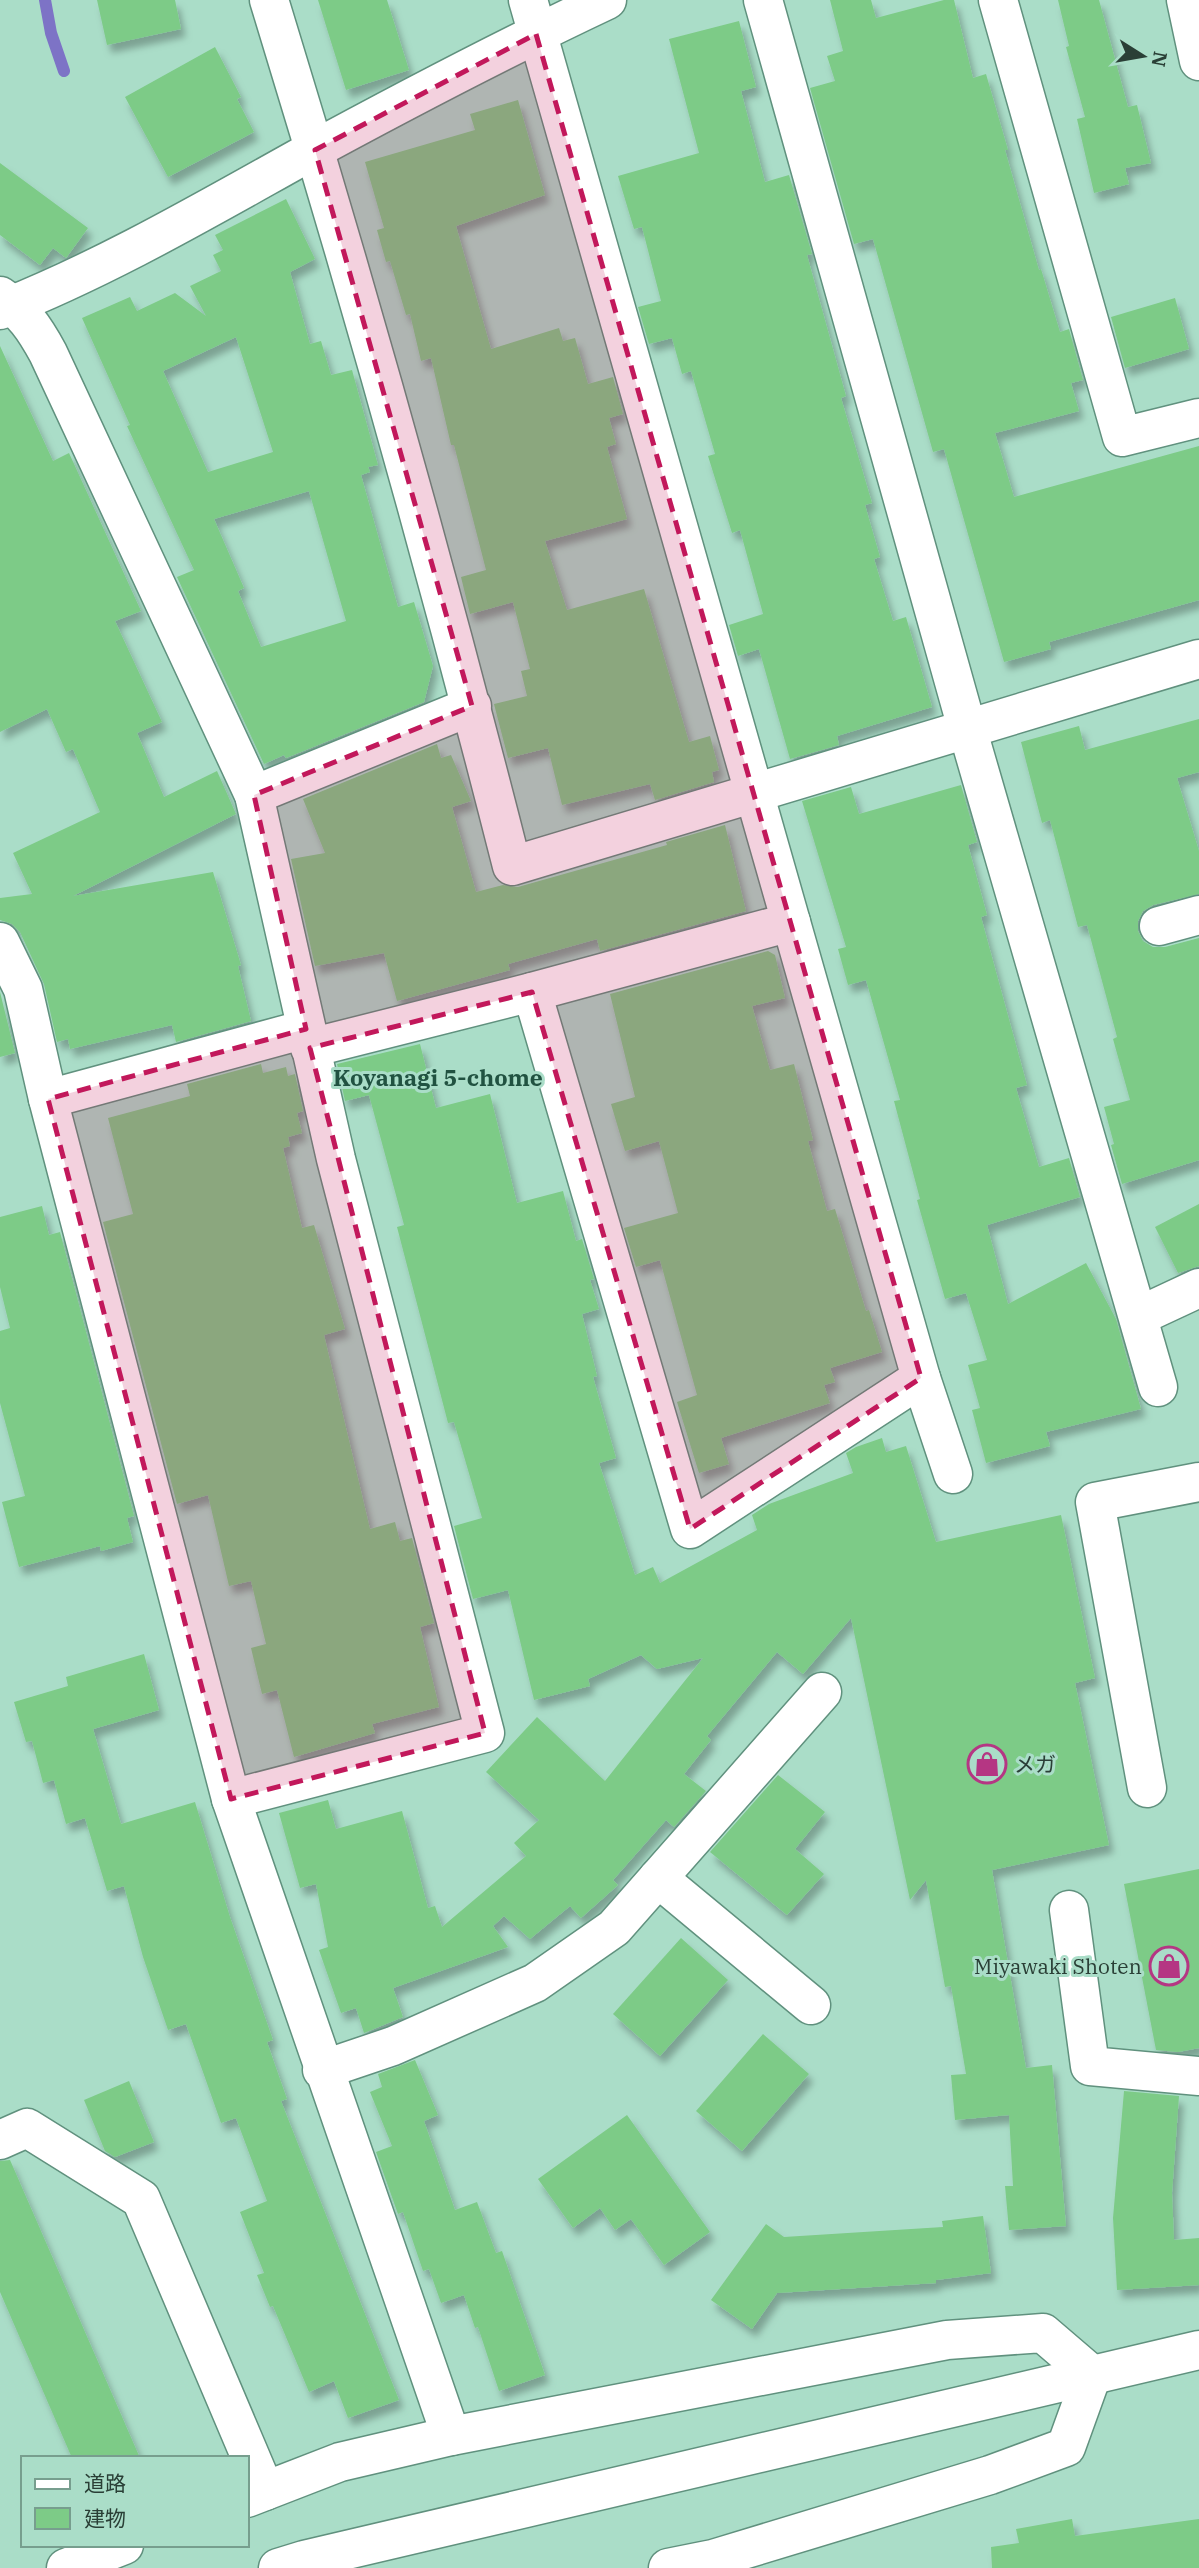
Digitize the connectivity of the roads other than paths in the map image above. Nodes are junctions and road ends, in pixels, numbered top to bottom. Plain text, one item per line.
1 (269, 0) edge
2 (607, 0) edge
3 (763, 0) edge
4 (998, 0) edge
5 (1186, 0) edge
6 (532, 17) edge
7 (1199, 61) edge
8 (315, 149) junction
9 (4, 303) edge
10 (1199, 418) edge
11 (1199, 659) edge
12 (471, 706) junction
13 (967, 728) junction
14 (754, 792) junction
15 (254, 795) junction
16 (1199, 915) edge
17 (791, 922) junction
18 (1159, 926) dead end
19 (0, 942) edge
20 (532, 992) junction
21 (308, 1039) junction
22 (48, 1099) junction
23 (1199, 1288) edge
24 (1139, 1316) junction
25 (921, 1378) junction
26 (1158, 1387) dead end
27 (953, 1474) dead end
28 (1199, 1482) edge
29 (822, 1692) dead end
30 (1147, 1788) dead end
31 (230, 1799) junction
32 (658, 1878) junction
33 (1069, 1910) dead end
34 (811, 2005) dead end
35 (322, 2070) junction
36 (1199, 2076) edge
37 (0, 2140) edge
38 (1199, 2350) edge
39 (1092, 2375) junction
40 (451, 2436) junction
41 (241, 2456) edge
42 (248, 2474) edge
43 (256, 2495) edge
44 (119, 2547) edge
45 (783, 2553) edge
46 (66, 2568) edge
47 (278, 2568) edge
48 (668, 2568) edge

1 - 8 street
2 - 6 street
3 - 13 street
4 - 10 street
5 - 7 street
6 - 8 street
6 - 14 street
8 - 9 street
8 - 12 street
9 - 15 street
11 - 13 street
12 - 14 street
12 - 15 street
13 - 14 street
13 - 24 street
14 - 17 street
15 - 21 street
16 - 18 street
17 - 20 street
17 - 25 street
19 - 22 street
20 - 21 street
20 - 25 street
21 - 22 street
21 - 31 street
22 - 31 street
23 - 24 street
24 - 26 street
25 - 27 street
28 - 30 street
29 - 32 street
31 - 35 street
32 - 34 street
32 - 35 street
33 - 36 street
35 - 40 street
37 - 41 street
38 - 39 street
39 - 40 street
39 - 45 street
39 - 47 street
40 - 43 street
42 - 43 street
44 - 46 street
45 - 48 street

